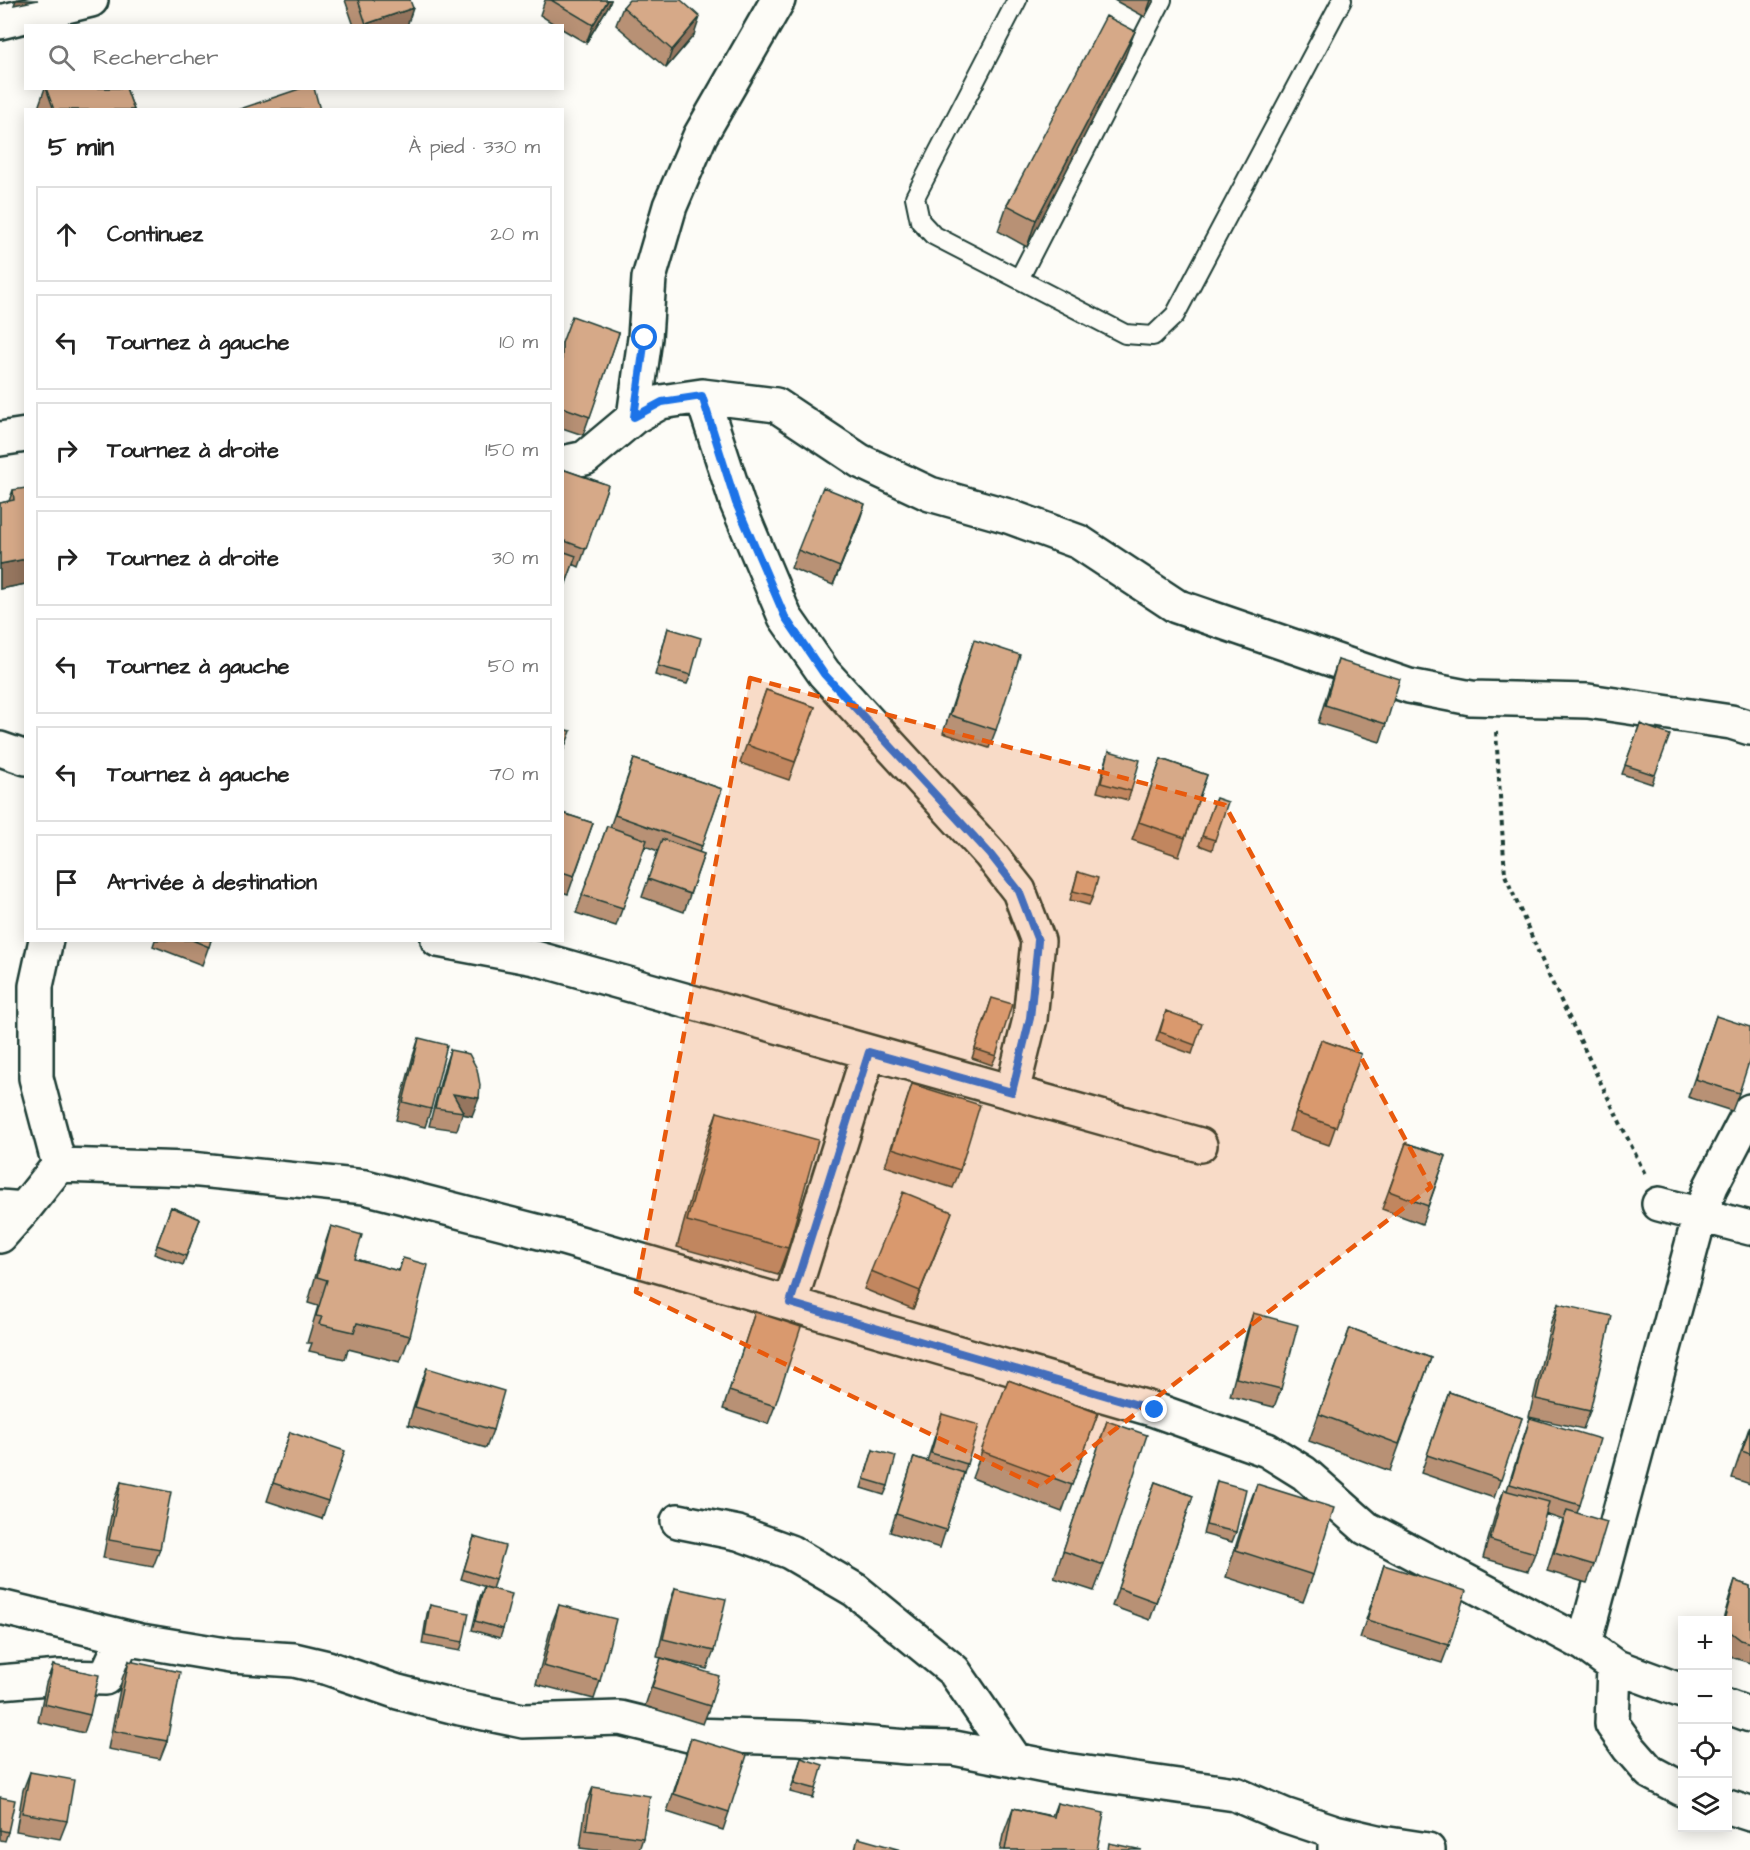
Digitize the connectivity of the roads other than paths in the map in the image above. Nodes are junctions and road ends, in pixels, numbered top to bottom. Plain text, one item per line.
1 (91, 0) edge
2 (778, 0) edge
3 (1017, 0) edge
4 (1162, 0) edge
5 (1342, 0) edge
6 (0, 22) edge
7 (1019, 279) junction
8 (702, 396) junction
9 (634, 417) junction
10 (24, 435) edge
11 (0, 439) edge
12 (564, 462) edge
13 (1750, 728) edge
14 (0, 749) edge
15 (24, 757) edge
16 (46, 942) edge
17 (449, 942) edge
18 (869, 1052) junction
19 (1012, 1092) junction
20 (1750, 1111) edge
21 (1200, 1145) dead end
22 (59, 1165) junction
23 (1659, 1204) road end
24 (12, 1208) edge
25 (1700, 1215) junction
26 (1750, 1228) edge
27 (0, 1236) edge
28 (790, 1303) junction
29 (678, 1521) dead end
30 (0, 1607) edge
31 (124, 1637) junction
32 (1584, 1644) junction
33 (1614, 1666) junction
34 (0, 1682) edge
35 (1678, 1689) edge
36 (1017, 1761) junction
37 (1678, 1786) edge
38 (1732, 1809) edge
39 (1750, 1814) edge
40 (1335, 1841) edge
41 (1428, 1850) edge

1 - 6 street
2 - 9 street
3 - 7 lane
4 - 7 lane
5 - 7 lane
8 - 9 street
8 - 13 street
8 - 19 street
9 - 12 street
10 - 11 street
14 - 15 street
16 - 22 street
17 - 18 street
18 - 19 street
18 - 28 street
19 - 21 street
20 - 25 street
22 - 24 street
22 - 28 street
23 - 25 street
24 - 27 street
25 - 26 street
25 - 32 street
28 - 32 street
29 - 36 street
30 - 31 street
31 - 34 street
31 - 36 street
32 - 33 street
33 - 35 street
33 - 37 street
36 - 40 street
38 - 39 street
40 - 41 street

